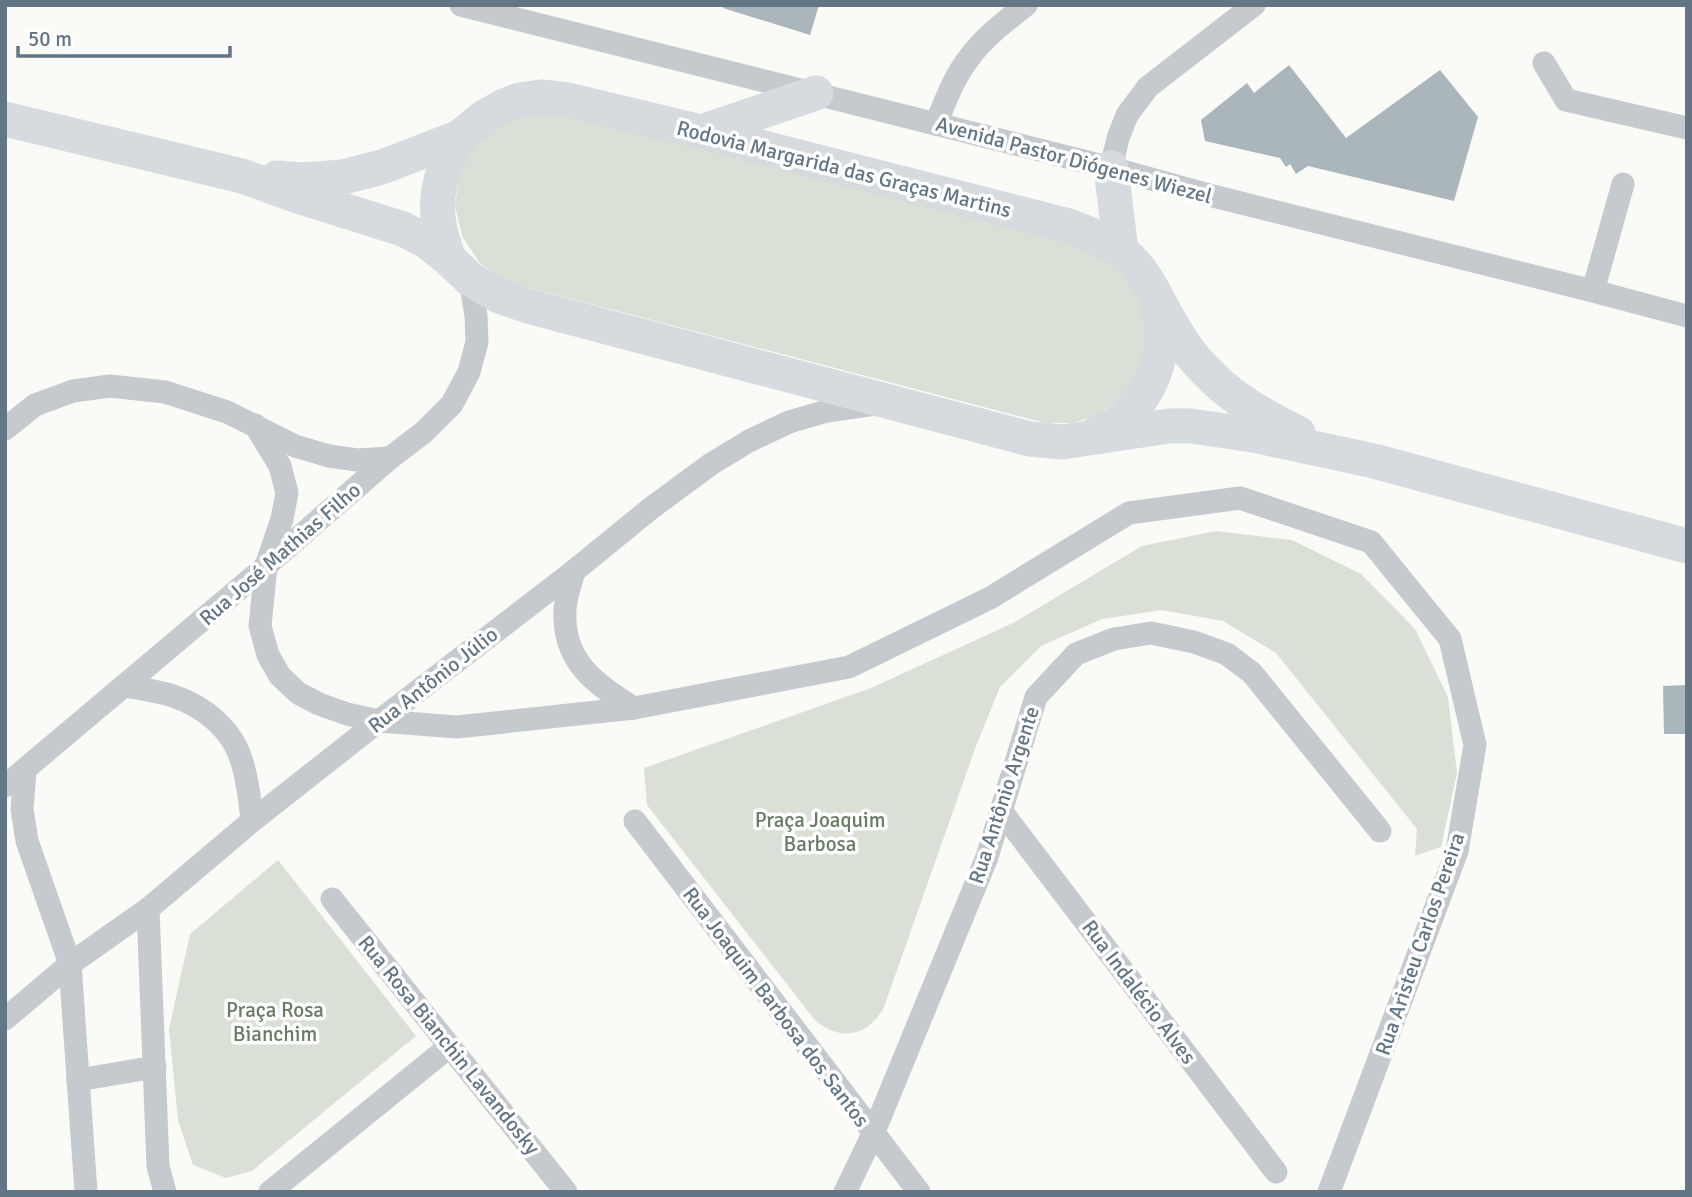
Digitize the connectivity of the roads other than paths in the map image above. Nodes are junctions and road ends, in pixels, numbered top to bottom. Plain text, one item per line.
1 (461, 5) edge
2 (1026, 5) edge
3 (1254, 5) edge
4 (1544, 63) dead end
5 (816, 93) junction
6 (5, 119) edge
7 (936, 124) junction
8 (1687, 128) edge
9 (701, 132) junction
10 (460, 137) junction
11 (1111, 168) junction
12 (242, 176) junction
13 (1623, 184) dead end
14 (1121, 251) junction
15 (459, 269) junction
16 (1149, 283) junction
17 (1593, 291) junction
18 (1687, 316) edge
19 (892, 402) junction
20 (255, 425) junction
21 (5, 429) edge
22 (1085, 439) junction
23 (390, 458) junction
24 (1374, 461) junction
25 (1687, 546) edge
26 (266, 566) junction
27 (574, 571) junction
28 (124, 686) junction
29 (634, 708) junction
30 (379, 721) junction
31 (25, 770) junction
32 (5, 786) edge
33 (1002, 812) junction
34 (252, 821) junction
35 (635, 821) dead end
36 (1380, 831) dead end
37 (332, 899) dead end
38 (148, 909) junction
39 (70, 964) junction
40 (5, 1019) edge
41 (450, 1046) junction
42 (155, 1067) junction
43 (78, 1080) junction
44 (873, 1133) junction
45 (1276, 1172) dead end
46 (86, 1192) edge
47 (165, 1192) edge
48 (270, 1192) edge
49 (565, 1192) edge
50 (845, 1192) edge
51 (919, 1192) edge
52 (1329, 1192) edge

1 - 5 street, Avenida Pastor Diógenes Wiezel
2 - 7 street
3 - 11 street
4 - 8 street
5 - 7 street, Avenida Pastor Diógenes Wiezel
5 - 9 main road
6 - 12 main road, Rodovia Margarida das Graças Martins
7 - 11 street, Avenida Pastor Diógenes Wiezel
9 - 10 main road, Rodovia Margarida das Graças Martins
9 - 14 main road, Rodovia Margarida das Graças Martins
10 - 12 main road, Rodovia Margarida das Graças Martins
10 - 15 main road
11 - 14 main road
11 - 17 street, Avenida Pastor Diógenes Wiezel
12 - 15 main road, Rodovia Margarida das Graças Martins
13 - 17 street
14 - 16 main road, Rodovia Margarida das Graças Martins
15 - 19 main road, Rodovia Margarida das Graças Martins
15 - 23 street, Rua José Mathias Filho
16 - 22 main road
16 - 24 main road, Rodovia Margarida das Graças Martins
17 - 18 street, Avenida Pastor Diógenes Wiezel
19 - 22 main road, Rodovia Margarida das Graças Martins
19 - 27 street, Rua Antônio Júlio
20 - 21 street
20 - 23 street
20 - 26 street, Rua Aristeu Carlos Pereira
22 - 24 main road, Rodovia Margarida das Graças Martins
23 - 26 street, Rua José Mathias Filho
24 - 25 main road, Rodovia Margarida das Graças Martins
26 - 28 street, Rua José Mathias Filho
26 - 30 street, Rua Aristeu Carlos Pereira
27 - 29 street
27 - 30 street, Rua Antônio Júlio
28 - 31 street, Rua José Mathias Filho
28 - 34 street
29 - 30 street, Rua Aristeu Carlos Pereira
29 - 52 street, Rua Aristeu Carlos Pereira
30 - 34 street, Rua Antônio Júlio
31 - 32 street, Rua José Mathias Filho
31 - 39 street
33 - 36 street, Rua Antônio Argente
33 - 44 street, Rua Antônio Argente
33 - 45 street, Rua Indalécio Alves
34 - 38 street, Rua Antônio Júlio
35 - 44 street, Rua Joaquim Barbosa dos Santos
37 - 41 street, Rua Rosa Bianchin Lavandosky
38 - 39 street, Rua Antônio Júlio
38 - 42 street
39 - 40 street, Rua Antônio Júlio
39 - 43 street
41 - 48 street
41 - 49 street, Rua Rosa Bianchin Lavandosky
42 - 43 street
42 - 47 street
43 - 46 street
44 - 50 street, Rua Antônio Argente
44 - 51 street, Rua Joaquim Barbosa dos Santos

